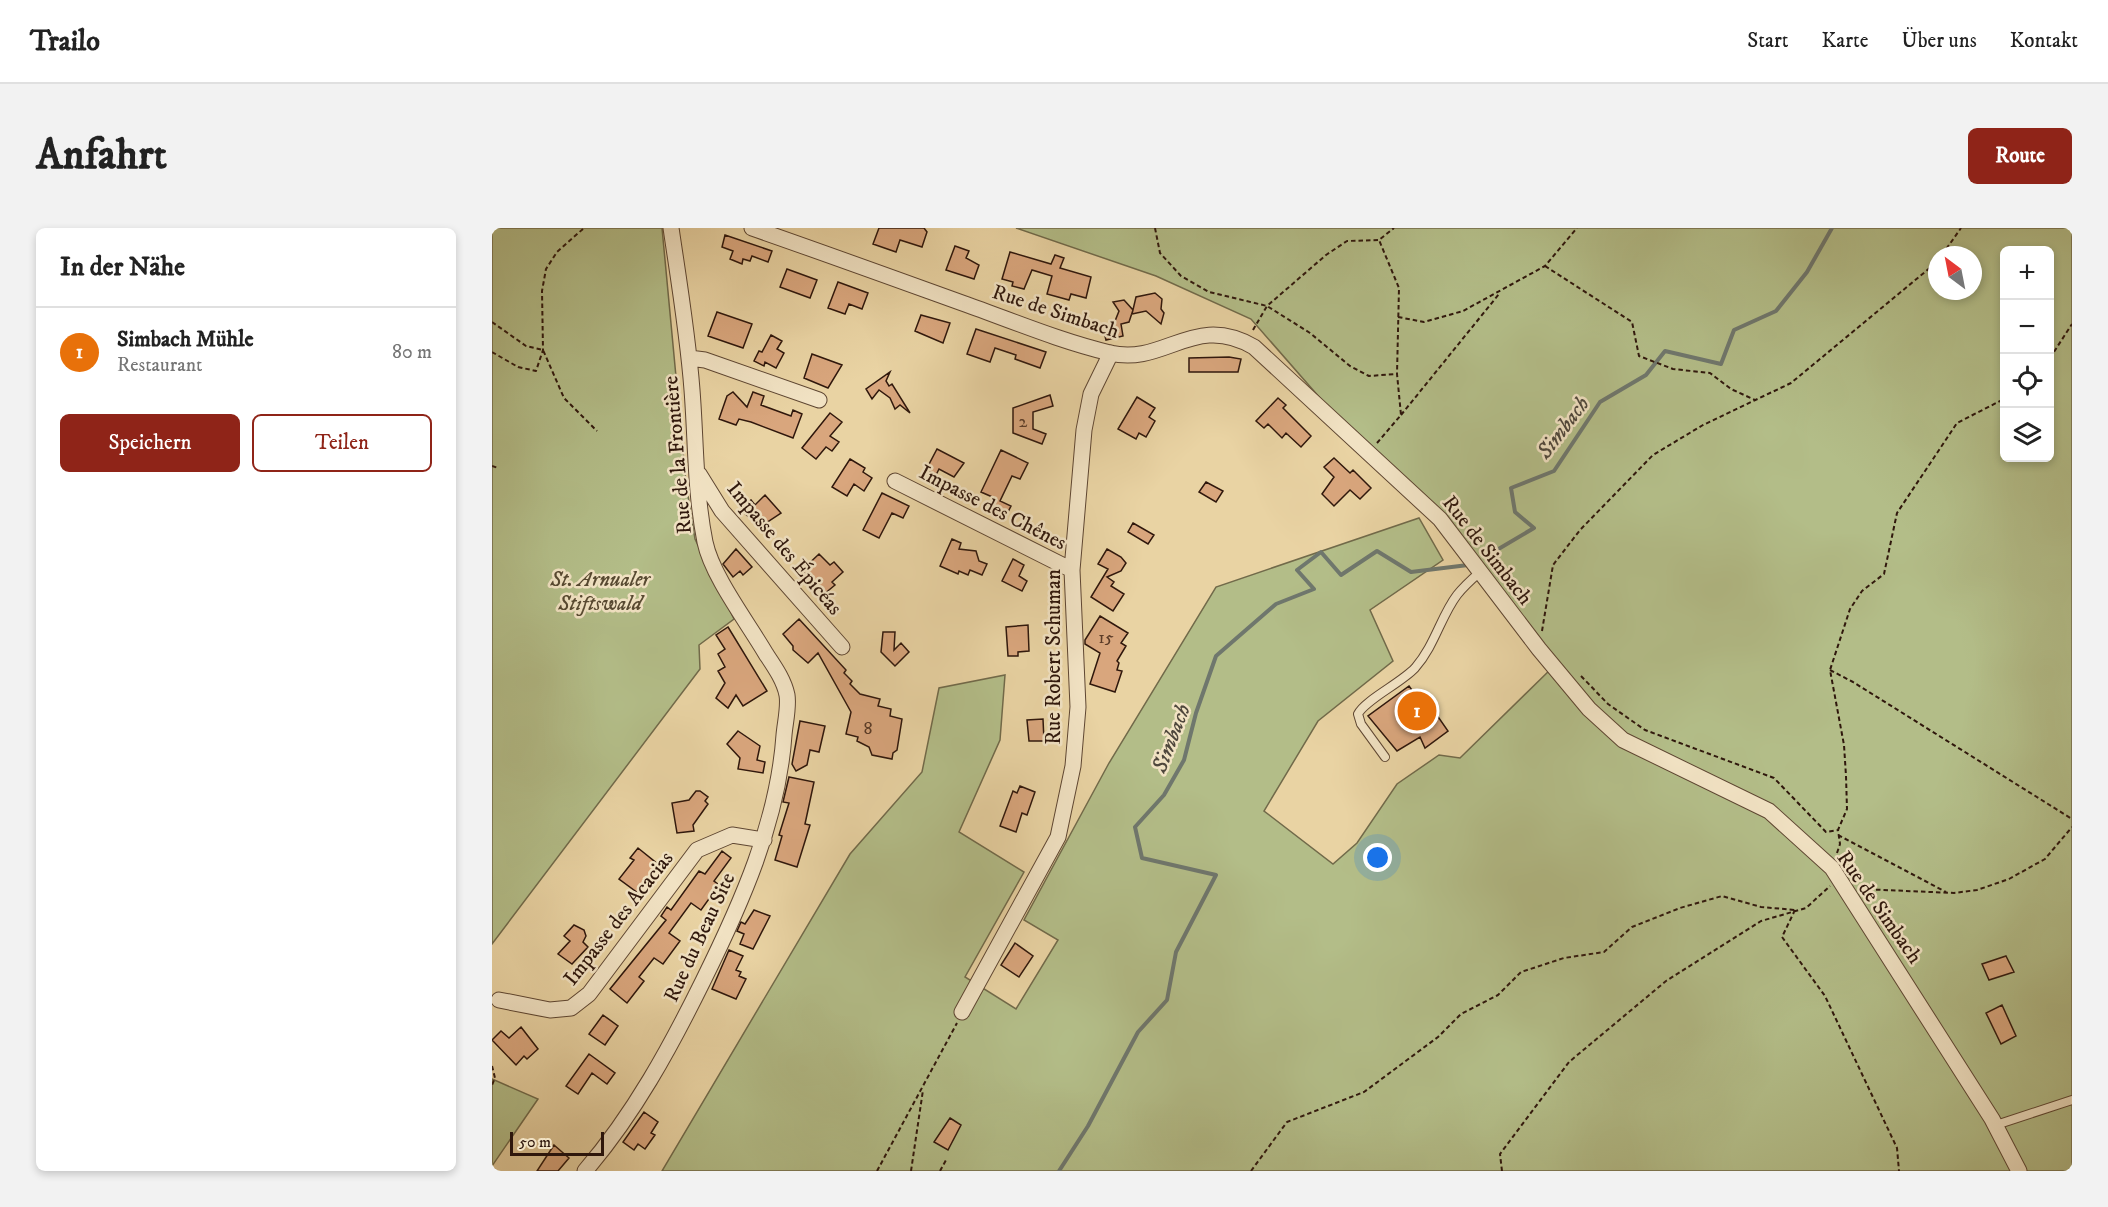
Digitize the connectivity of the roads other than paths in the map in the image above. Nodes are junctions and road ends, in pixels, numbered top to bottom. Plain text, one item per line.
1 (671, 228) edge
2 (752, 228) edge
3 (1112, 353) junction
4 (689, 358) junction
5 (819, 400) dead end
6 (698, 474) junction
7 (895, 481) dead end
8 (1072, 570) junction
9 (1480, 572) junction
10 (842, 647) dead end
11 (787, 695) joint
12 (1385, 757) dead end
13 (764, 840) junction
14 (500, 1000) dead end
15 (962, 1012) road end
16 (2072, 1100) edge
17 (1996, 1125) junction
18 (585, 1171) edge
19 (2019, 1171) edge

1 - 4 street, Rue de la Frontière
2 - 3 street, Rue de Simbach
3 - 8 street, Rue Robert Schuman
3 - 9 street, Rue de Simbach
4 - 5 street
4 - 6 street, Rue de la Frontière
6 - 10 street, Impasse des Épicéas
6 - 11 street, Rue de la Frontière
7 - 8 street, Impasse des Chênes
8 - 15 street, Rue Robert Schuman
9 - 12 lane
9 - 17 street, Rue de Simbach
11 - 13 street, Rue du Beau Site
13 - 14 street, Impasse des Acacias
13 - 18 street, Rue du Beau Site
16 - 17 lane
17 - 19 street, Rue de Simbach

